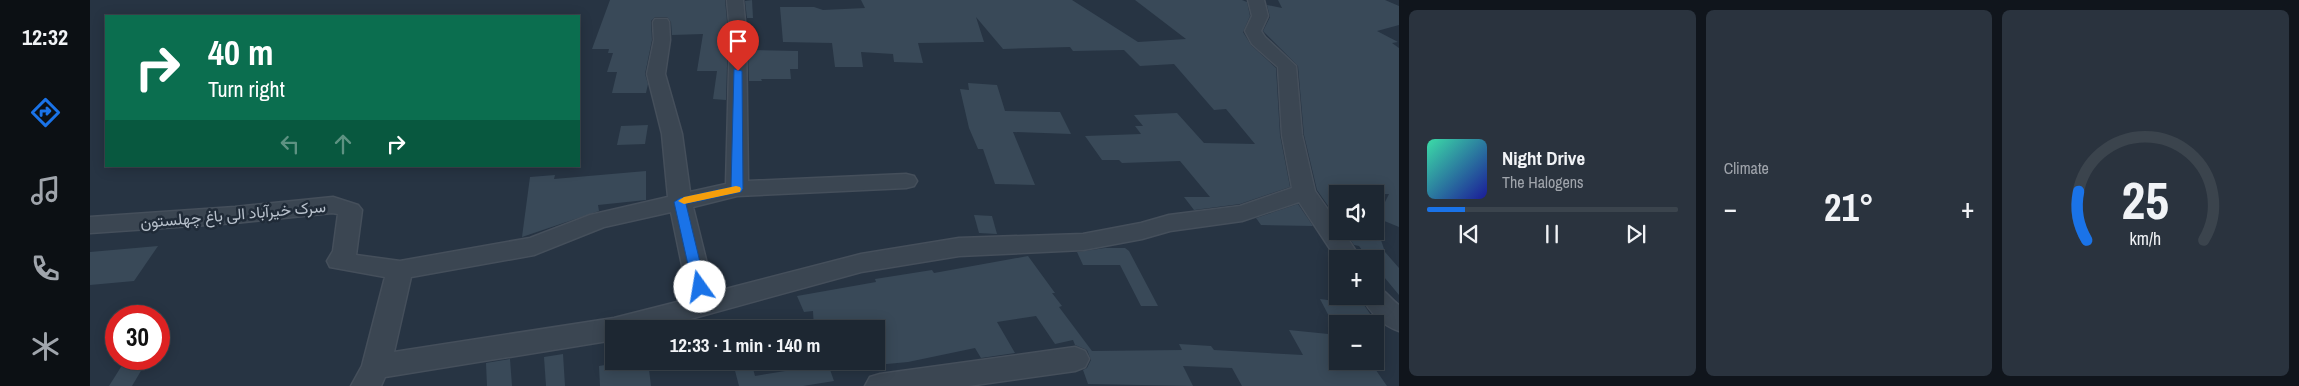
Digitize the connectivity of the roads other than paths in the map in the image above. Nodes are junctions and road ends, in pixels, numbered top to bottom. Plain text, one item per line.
1 (735, 0) edge
2 (1256, 0) edge
3 (661, 22) dead end
4 (906, 181) dead end
5 (737, 189) junction
6 (1304, 192) junction
7 (680, 202) junction
8 (90, 224) edge
9 (1343, 250) edge
10 (400, 270) junction
11 (704, 304) junction
12 (1380, 305) edge
13 (646, 320) edge
14 (1399, 320) edge
15 (605, 331) edge
16 (1075, 360) dead end
17 (371, 376) edge
18 (880, 386) edge

1 - 5 street
2 - 6 street
3 - 7 street
4 - 5 street
5 - 7 street
6 - 9 street
6 - 11 street
7 - 10 street
7 - 11 street
8 - 10 street, سرک خیرآباد الی باغ چهلستون
10 - 17 street
11 - 13 street
12 - 14 street
15 - 17 street
16 - 18 street

